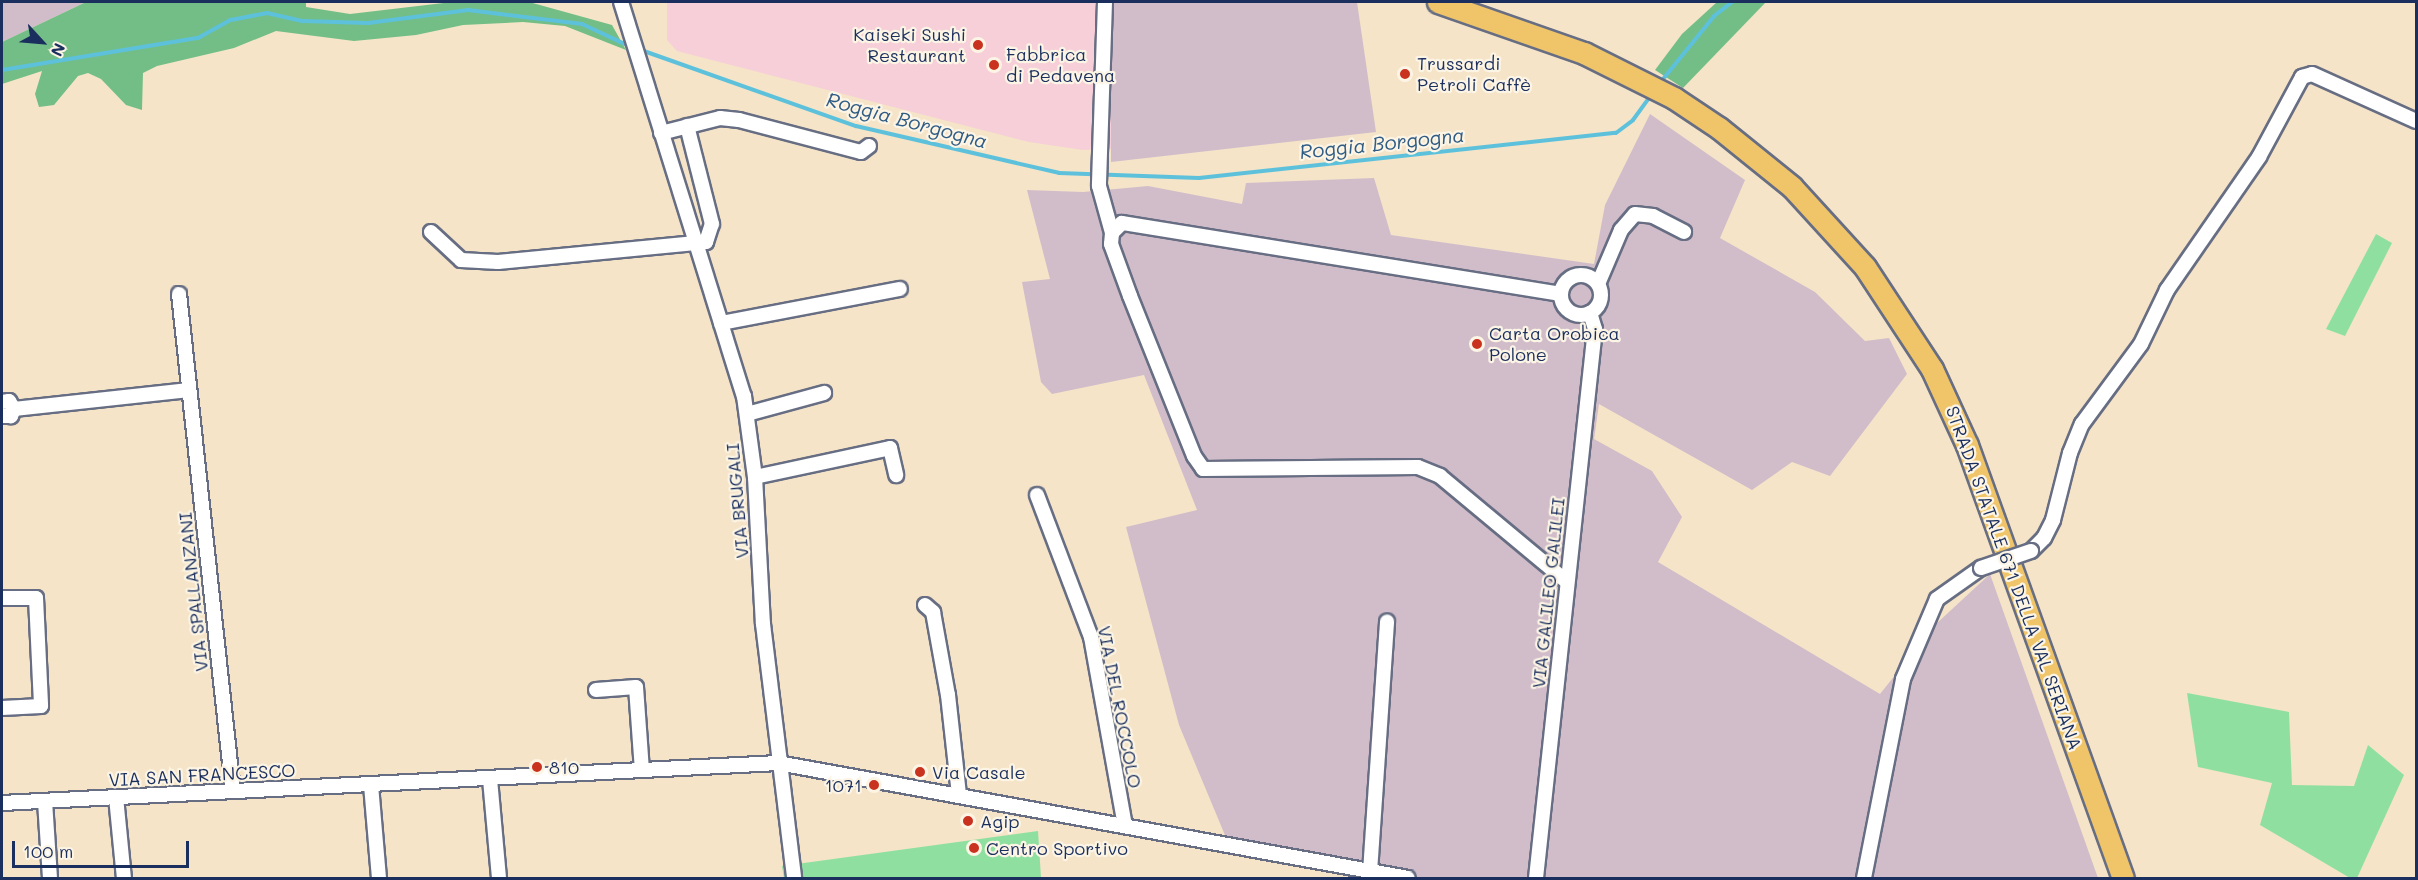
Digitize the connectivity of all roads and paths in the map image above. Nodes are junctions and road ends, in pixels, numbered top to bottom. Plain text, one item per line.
1 (621, 2) edge
2 (1105, 2) edge
3 (1438, 2) edge
4 (2416, 122) edge
5 (687, 126) junction
6 (661, 133) junction
7 (869, 146) dead end
8 (431, 232) dead end
9 (1684, 232) dead end
10 (1112, 233) junction
11 (696, 243) junction
12 (1598, 284) junction
13 (900, 289) dead end
14 (179, 294) dead end
15 (1562, 294) junction
16 (1590, 313) junction
17 (721, 323) junction
18 (189, 390) junction
19 (824, 393) dead end
20 (2, 402) edge
21 (14, 409) junction
22 (747, 414) junction
23 (2, 416) edge
24 (896, 476) dead end
25 (755, 477) junction
26 (1037, 495) dead end
27 (1567, 582) junction
28 (2, 598) edge
29 (924, 605) dead end
30 (1387, 622) dead end
31 (596, 690) dead end
32 (2, 708) edge
33 (778, 763) junction
34 (642, 770) junction
35 (490, 778) junction
36 (371, 785) junction
37 (233, 791) junction
38 (959, 794) junction
39 (116, 797) junction
40 (45, 801) junction
41 (2, 803) edge
42 (1125, 825) junction
43 (1370, 872) junction
44 (50, 879) edge
45 (124, 879) edge
46 (379, 879) edge
47 (499, 879) edge
48 (794, 879) edge
49 (1408, 879) edge
50 (1536, 879) edge
51 (1864, 879) edge
52 (2123, 879) edge

1 - 6 street, VIA BRUGALI
2 - 10 street
3 - 52 highway, STRADA STATALE 671 DELLA VAL SERIANA
4 - 51 street, bridge
5 - 6 street
5 - 7 street
5 - 11 street
6 - 11 street, VIA BRUGALI
8 - 11 street
9 - 12 street
10 - 15 street
10 - 27 street
11 - 17 street, VIA BRUGALI
12 - 15 street
12 - 16 street
13 - 17 street
14 - 18 street, VIA SPALLANZANI
15 - 16 street
16 - 27 street, VIA GALILEO GALILEI
17 - 22 street, VIA BRUGALI
18 - 21 street
18 - 37 street, VIA SPALLANZANI
19 - 22 street
20 - 21 street
21 - 23 street
22 - 25 street, VIA BRUGALI
24 - 25 street
25 - 33 street, VIA BRUGALI
26 - 42 street, VIA DEL ROCCOLO
27 - 50 street, VIA GALILEO GALILEI
28 - 32 street
29 - 38 street
30 - 43 street
31 - 34 street
33 - 34 street, VIA SAN FRANCESCO
33 - 38 street
33 - 48 street, VIA BRUGALI
34 - 35 street, VIA SAN FRANCESCO
35 - 36 street, VIA SAN FRANCESCO
35 - 47 street
36 - 37 street, VIA SAN FRANCESCO
36 - 46 street
37 - 39 street, VIA SAN FRANCESCO
38 - 42 street
39 - 40 street, VIA SAN FRANCESCO
39 - 45 street
40 - 41 street, VIA SAN FRANCESCO
40 - 44 street
42 - 43 street
43 - 49 street

